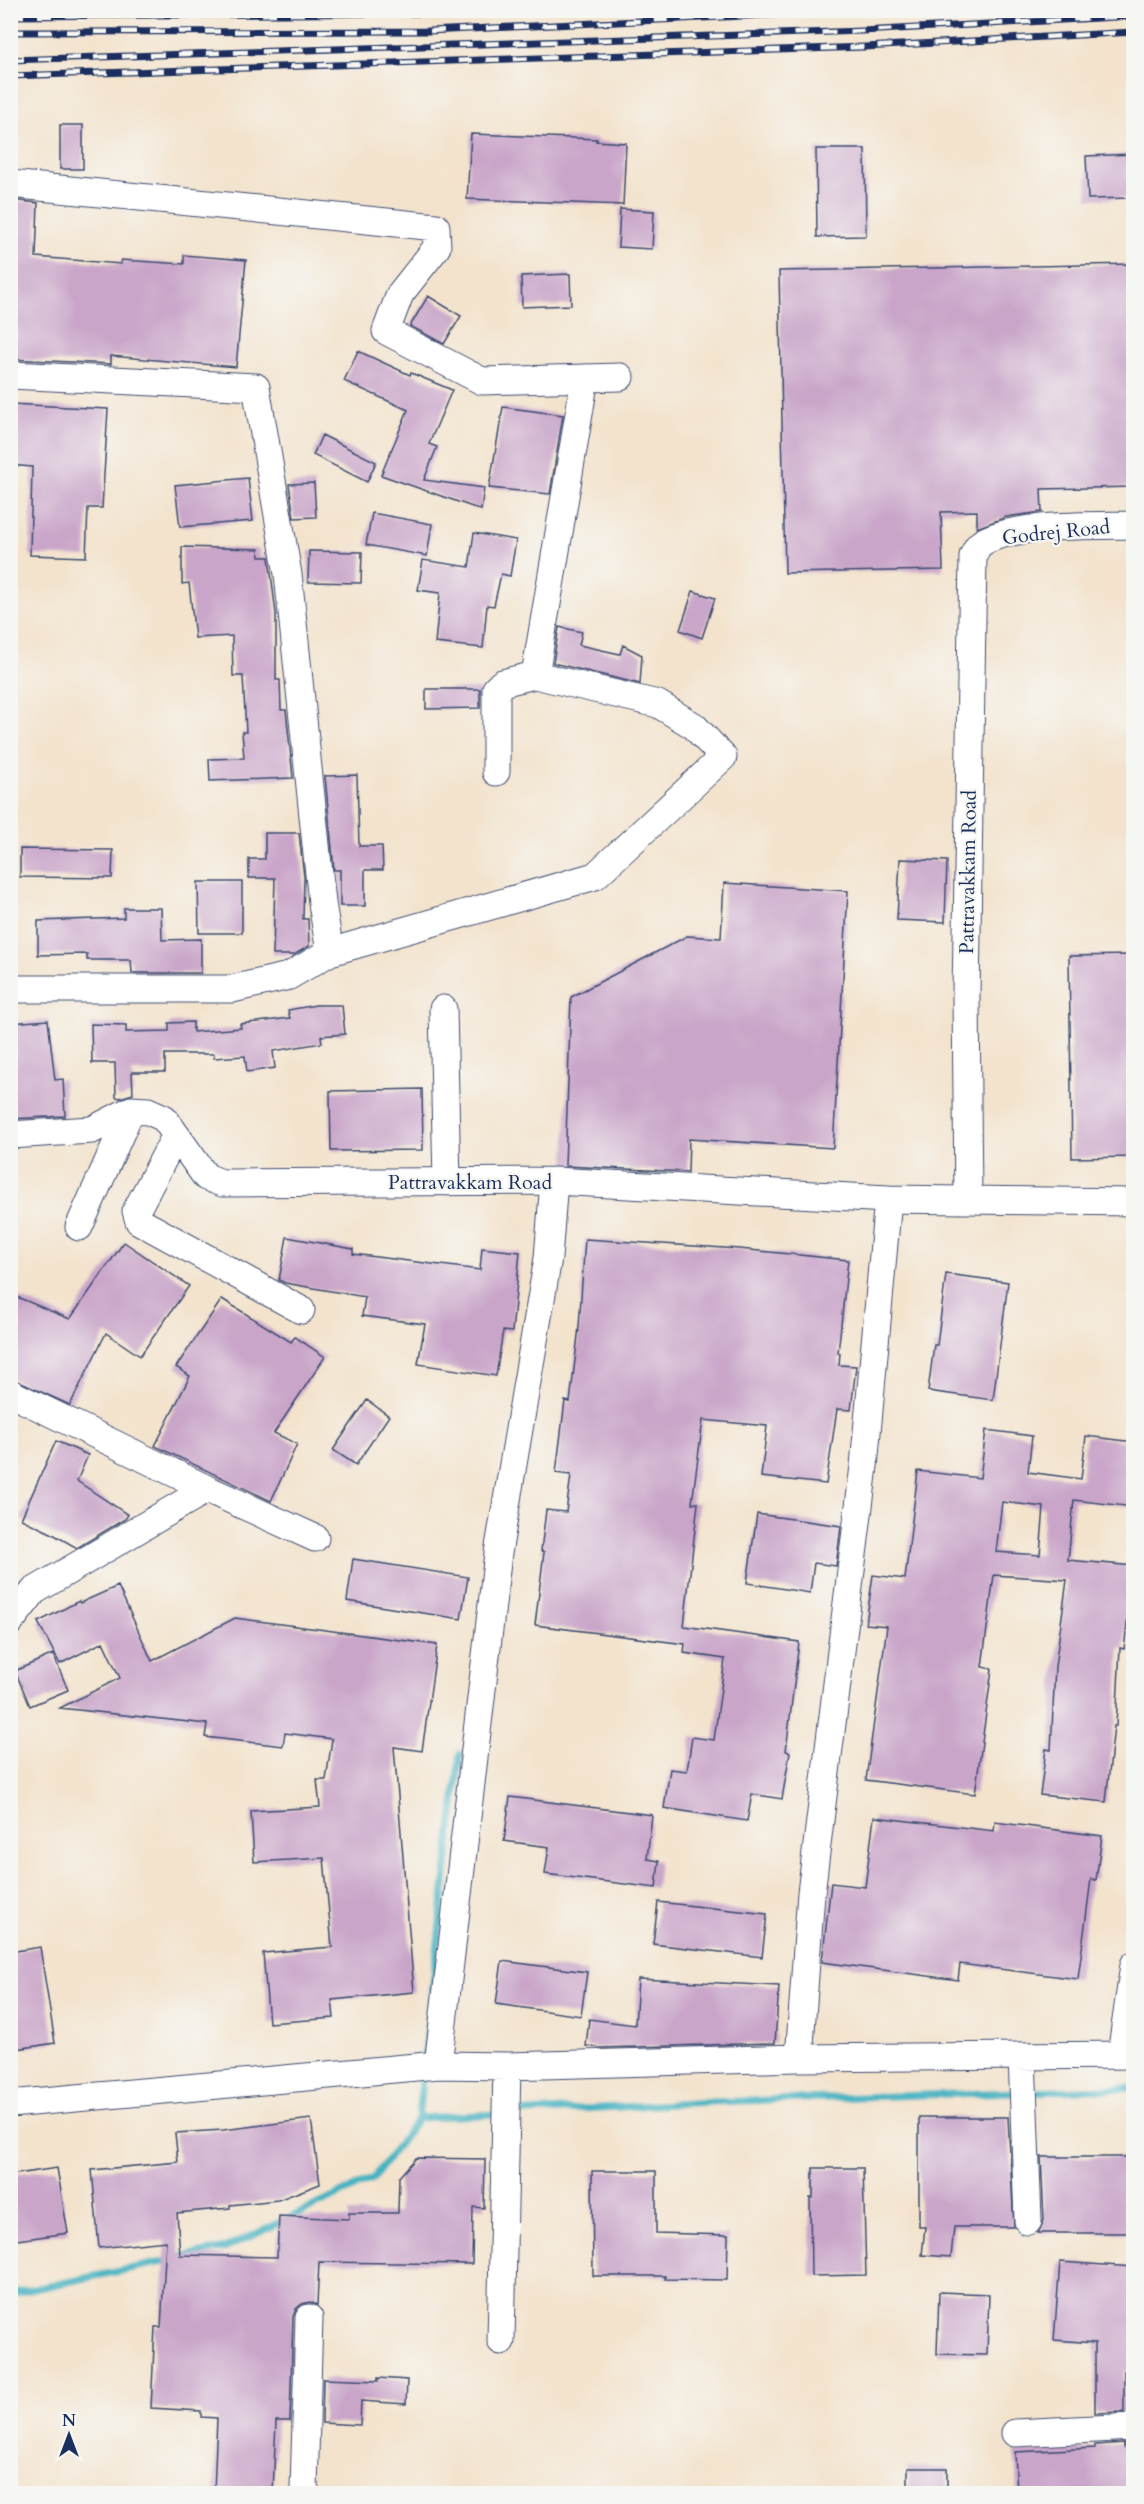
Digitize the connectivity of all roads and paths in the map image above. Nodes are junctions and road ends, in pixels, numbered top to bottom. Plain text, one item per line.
1 (10, 184) edge
2 (10, 375) edge
3 (620, 377) dead end
4 (585, 378) junction
5 (1134, 525) edge
6 (979, 544) joint
7 (535, 675) junction
8 (496, 772) dead end
9 (330, 952) junction
10 (10, 989) edge
11 (443, 1009) dead end
12 (131, 1110) junction
13 (10, 1135) edge
14 (176, 1135) junction
15 (554, 1181) junction
16 (447, 1182) junction
17 (888, 1199) junction
18 (968, 1200) junction
19 (1134, 1202) edge
20 (79, 1227) dead end
21 (301, 1310) dead end
22 (10, 1393) edge
23 (207, 1489) junction
24 (315, 1538) dead end
25 (10, 1622) edge
26 (1134, 1965) edge
27 (1127, 2055) edge
28 (799, 2058) junction
29 (438, 2065) junction
30 (507, 2066) junction
31 (1023, 2078) junction
32 (10, 2104) edge
33 (1028, 2221) dead end
34 (309, 2318) dead end
35 (501, 2341) dead end
36 (1134, 2427) edge
37 (1014, 2433) dead end
38 (306, 2493) edge

1 - 4 street
2 - 9 street
3 - 4 street
4 - 7 street
5 - 6 street, Godrej Road
6 - 18 street, Pattravakkam Road
7 - 8 street
7 - 9 street
9 - 10 street
11 - 16 street
12 - 13 street
12 - 14 street, Pattravakkam Road
12 - 20 street
14 - 16 street, Pattravakkam Road
14 - 21 street
15 - 16 street, Pattravakkam Road
15 - 17 street, Pattravakkam Road
15 - 29 street
17 - 18 street, Pattravakkam Road
17 - 28 street
18 - 19 street, Pattravakkam Road
22 - 23 street
23 - 24 street
23 - 25 street
26 - 27 street
27 - 31 street
28 - 30 street
28 - 31 street
29 - 30 street
29 - 32 street
30 - 35 street
31 - 33 street
34 - 38 street
36 - 37 street

